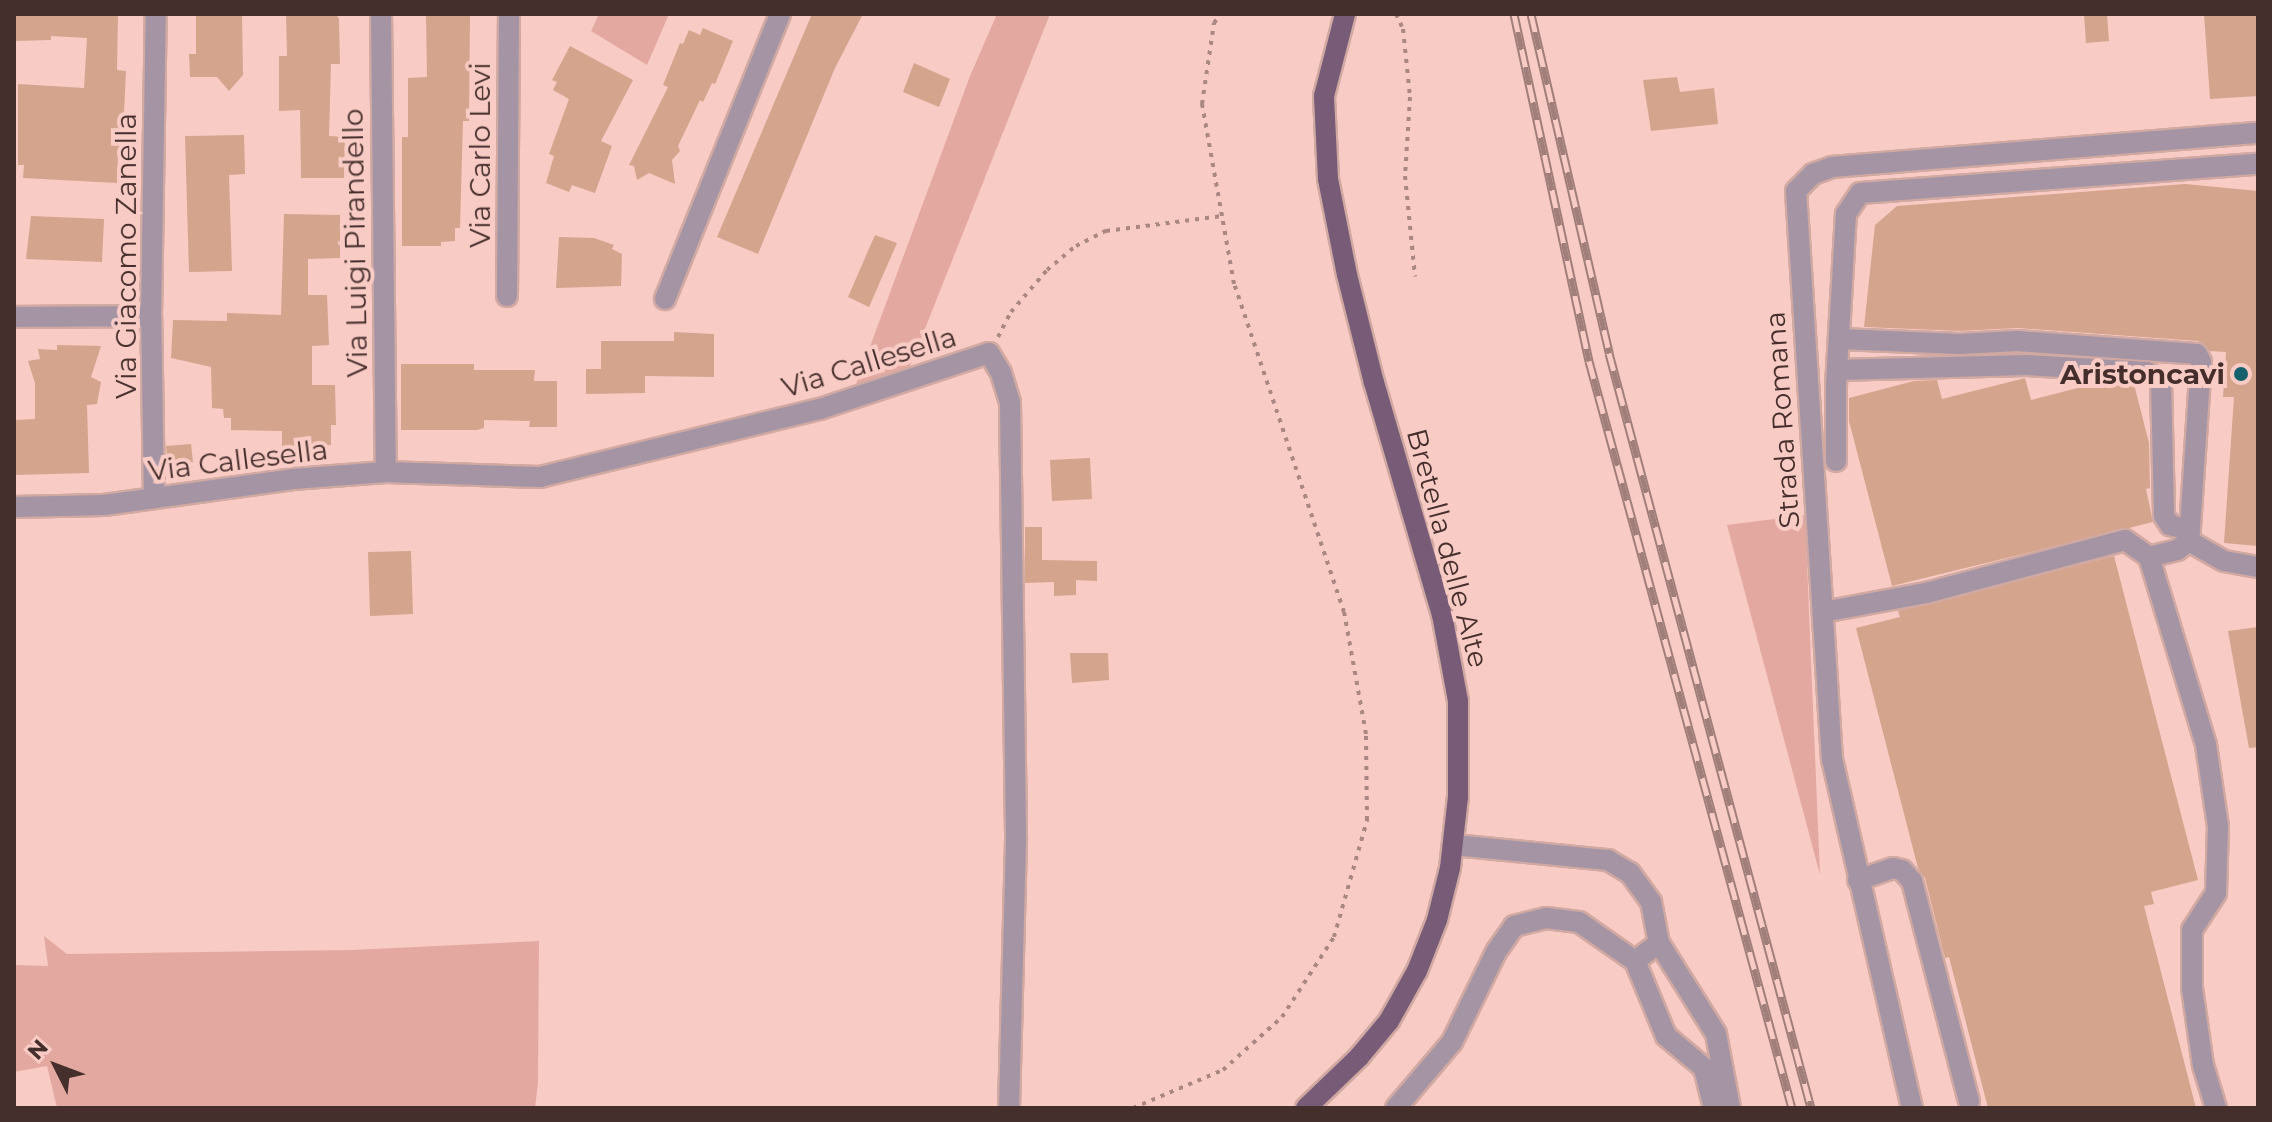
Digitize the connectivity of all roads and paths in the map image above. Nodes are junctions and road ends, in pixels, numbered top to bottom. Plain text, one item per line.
1 (156, 14) edge
2 (381, 14) edge
3 (509, 14) edge
4 (780, 14) edge
5 (1221, 14) edge
6 (1345, 14) edge
7 (1396, 14) edge
8 (2258, 133) edge
9 (2258, 164) edge
10 (1222, 216) junction
11 (1415, 277) dead end
12 (507, 296) dead end
13 (665, 299) dead end
14 (151, 316) junction
15 (14, 317) edge
16 (1840, 339) junction
17 (989, 353) junction
18 (1837, 370) junction
19 (1836, 461) dead end
20 (386, 472) junction
21 (154, 498) junction
22 (14, 507) edge
23 (2189, 535) junction
24 (2149, 557) junction
25 (2258, 567) edge
26 (1823, 612) junction
27 (1454, 845) junction
28 (1858, 880) junction
29 (1659, 943) junction
30 (1635, 961) junction
31 (1969, 1102) dead end
32 (1009, 1108) edge
33 (1133, 1108) edge
34 (1306, 1108) edge
35 (1396, 1108) edge
36 (1714, 1108) edge
37 (1730, 1108) edge
38 (1912, 1108) edge
39 (2216, 1108) edge

1 - 14 street, Via Giacomo Zanella
2 - 20 street, Via Luigi Pirandello
3 - 12 street, Via Carlo Levi
4 - 13 street
5 - 10 path
6 - 27 main road, Bretella delle Alte
7 - 11 path
8 - 26 street, Strada Romana
9 - 16 street
10 - 17 path
10 - 33 path
14 - 15 street
14 - 21 street, Via Giacomo Zanella
16 - 18 street
16 - 23 street
17 - 20 street, Via Callesella
17 - 32 street, Via Callesella
18 - 19 street
18 - 23 street
20 - 21 street, Via Callesella
21 - 22 street, Via Callesella
23 - 24 street
23 - 25 street
24 - 26 street
24 - 39 street
26 - 28 street, Strada Romana
27 - 29 street
27 - 34 main road, Bretella delle Alte
28 - 31 street
28 - 38 street, Strada Romana
29 - 30 street
29 - 37 street
30 - 35 street
30 - 36 street

